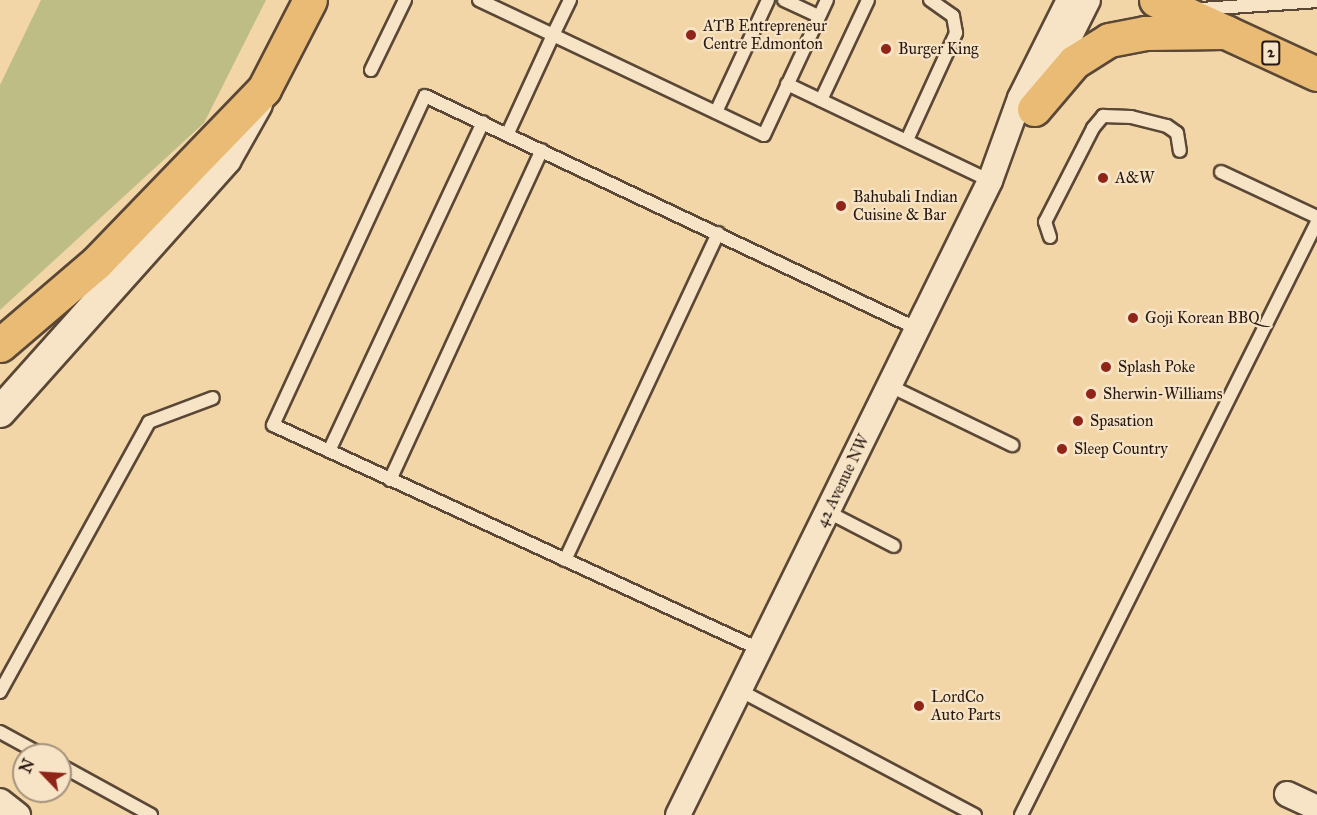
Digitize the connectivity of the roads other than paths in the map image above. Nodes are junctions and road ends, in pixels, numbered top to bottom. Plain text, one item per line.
1 (310, 0) edge
2 (405, 0) edge
3 (479, 0) edge
4 (570, 0) edge
5 (768, 0) edge
6 (784, 0) edge
7 (827, 0) edge
8 (868, 0) edge
9 (930, 0) edge
10 (1069, 0) edge
11 (1088, 0) edge
12 (1317, 1) edge
13 (1163, 3) edge
14 (819, 16) junction
15 (1226, 32) junction
16 (554, 35) junction
17 (371, 70) dead end
18 (1317, 74) edge
19 (787, 84) junction
20 (264, 89) junction
21 (821, 100) junction
22 (1034, 109) junction
23 (716, 112) junction
24 (483, 122) junction
25 (508, 133) junction
26 (907, 140) junction
27 (1006, 145) junction
28 (542, 150) junction
29 (1180, 151) dead end
30 (1221, 172) dead end
31 (990, 181) junction
32 (1317, 217) edge
33 (1317, 222) edge
34 (718, 233) junction
35 (1050, 237) dead end
36 (918, 329) junction
37 (0, 345) edge
38 (890, 386) junction
39 (213, 398) dead end
40 (0, 412) edge
41 (1012, 445) dead end
42 (329, 451) junction
43 (390, 480) junction
44 (828, 512) junction
45 (894, 546) dead end
46 (565, 560) junction
47 (759, 649) junction
48 (739, 690) junction
49 (0, 692) edge
50 (0, 732) edge
51 (20, 743) edge
52 (72, 772) edge
53 (1287, 794) dead end
54 (0, 801) edge
55 (1317, 808) edge
56 (18, 815) edge
57 (151, 815) edge
58 (678, 815) edge
59 (975, 815) edge
60 (1021, 815) edge

1 - 20 highway
2 - 17 lane
3 - 16 lane
4 - 16 lane
5 - 23 lane
6 - 14 lane
7 - 14 lane
8 - 21 lane
9 - 26 lane
10 - 27 street, 42 Avenue NW
11 - 22 street, 42 Avenue NW
12 - 13 lane
13 - 15 highway, 2
14 - 19 lane
15 - 18 highway, 2
15 - 22 highway
16 - 23 lane
16 - 25 lane
19 - 21 lane
19 - 23 lane
20 - 37 highway
20 - 40 street
21 - 26 lane
22 - 27 street, 42 Avenue NW
24 - 25 lane
24 - 42 lane
24 - 42 lane
25 - 28 lane
26 - 31 lane
27 - 31 street, 42 Avenue NW
28 - 34 lane
28 - 43 lane
29 - 35 lane
30 - 32 lane
31 - 36 street, 42 Avenue NW
33 - 60 lane
34 - 36 lane
34 - 46 lane
36 - 38 street, 42 Avenue NW
38 - 41 lane
38 - 44 street, 42 Avenue NW
39 - 49 lane
42 - 43 lane
43 - 46 lane
44 - 45 lane
44 - 47 street, 42 Avenue NW
46 - 47 lane
47 - 48 street, 42 Avenue NW
48 - 58 street, 42 Avenue NW
48 - 59 lane
50 - 51 lane
52 - 57 lane
53 - 55 street
54 - 56 street

